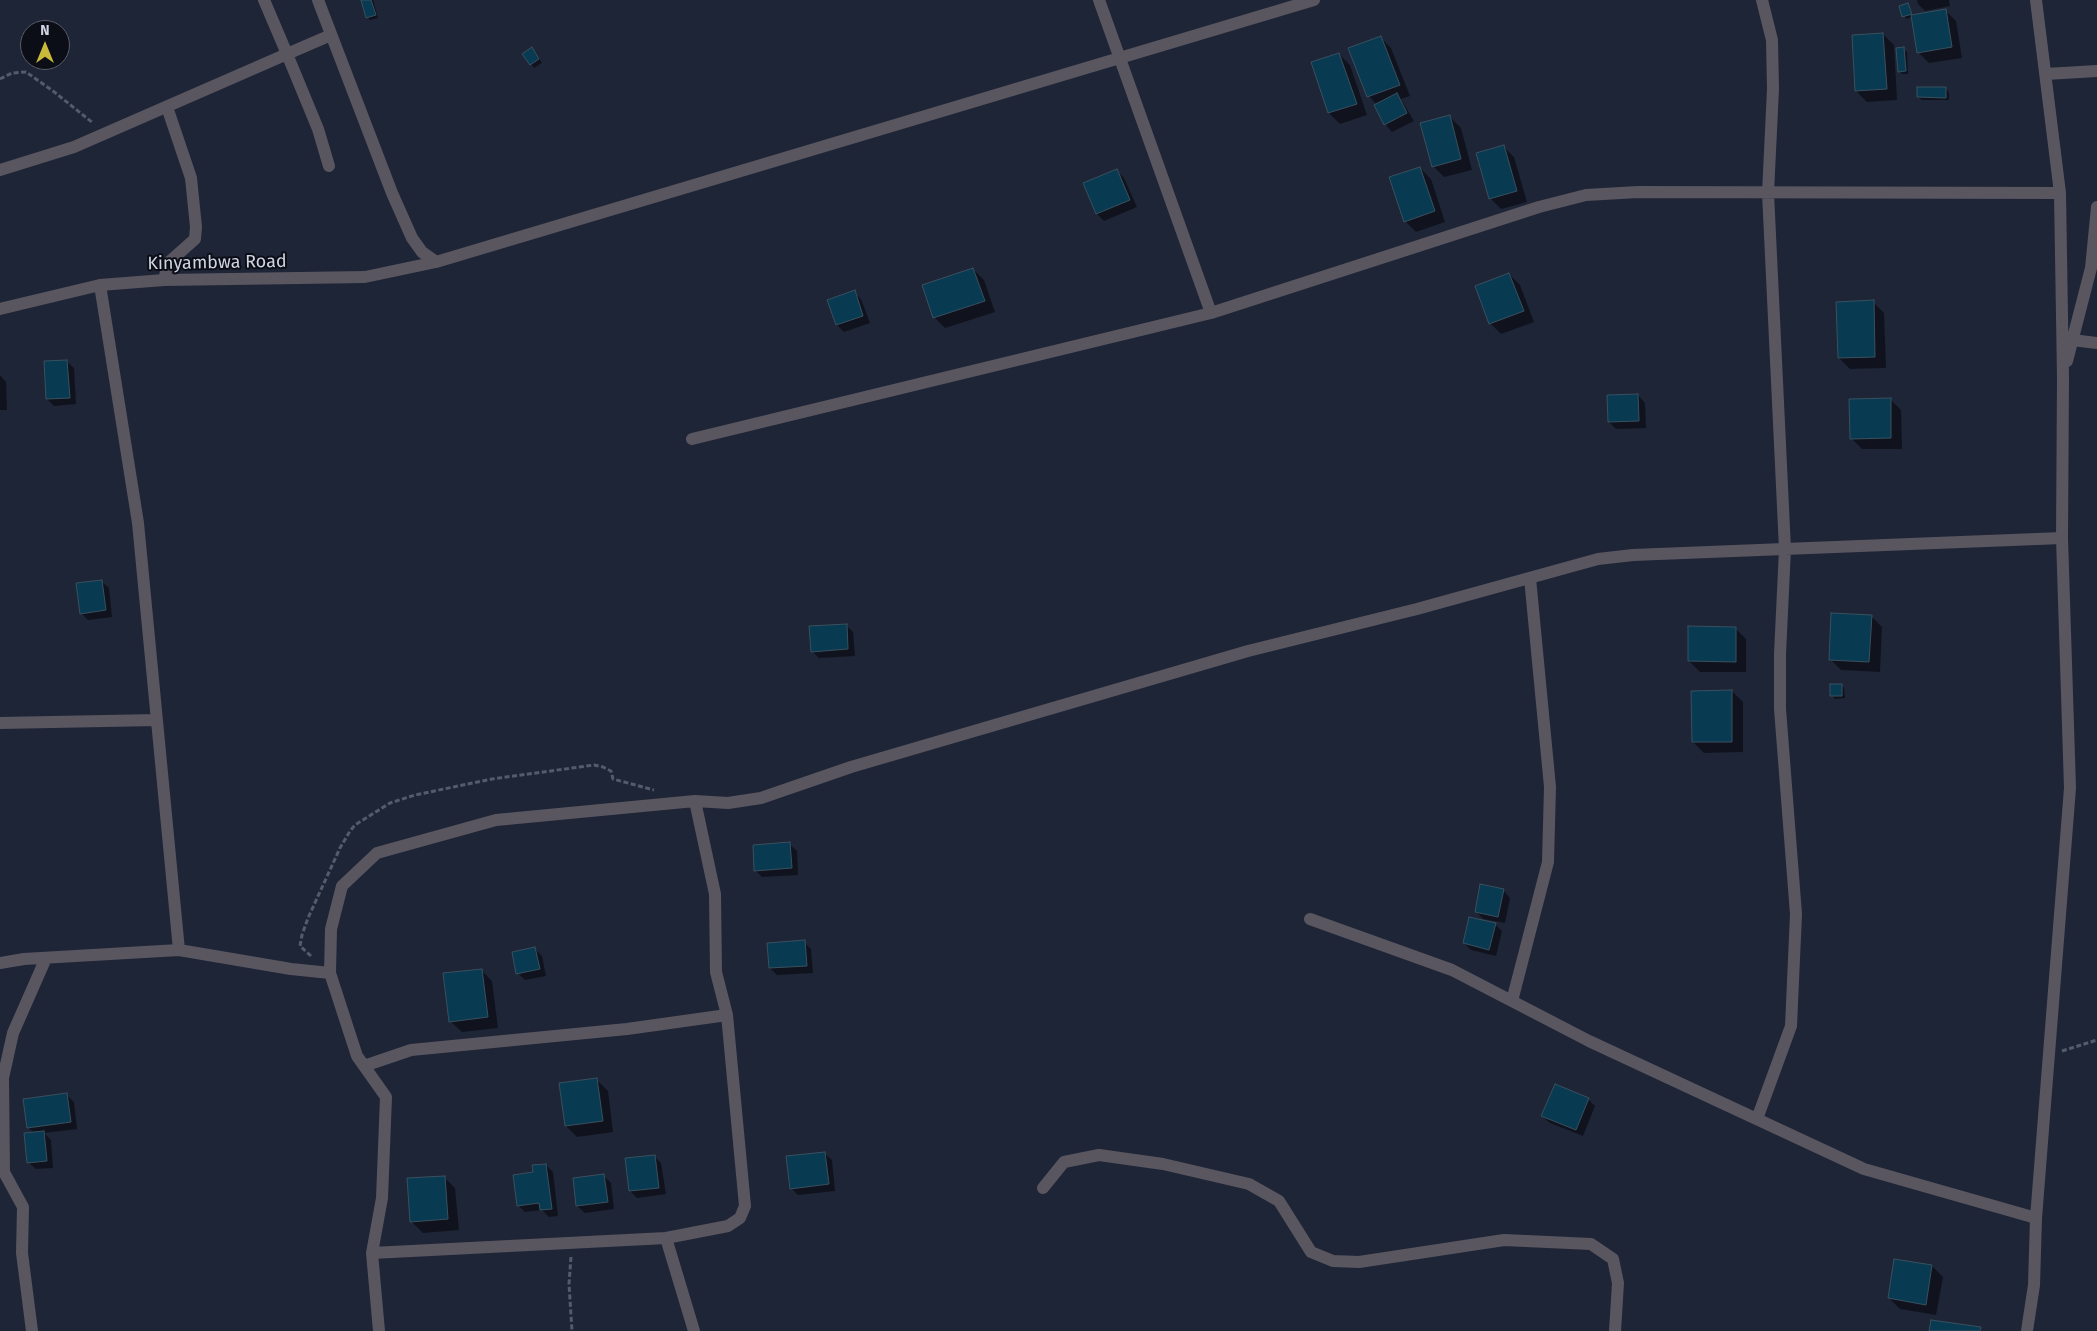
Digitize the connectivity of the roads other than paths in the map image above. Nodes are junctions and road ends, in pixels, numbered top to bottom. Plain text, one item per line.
1 (264, 0) edge
2 (318, 0) edge
3 (1099, 0) edge
4 (1314, 0) edge
5 (1762, 0) edge
6 (2036, 0) edge
7 (331, 35) junction
8 (287, 54) junction
9 (1119, 58) junction
10 (2097, 71) edge
11 (2046, 74) junction
12 (167, 107) junction
13 (329, 166) dead end
14 (0, 170) edge
15 (1768, 193) junction
16 (2060, 193) junction
17 (2097, 207) edge
18 (436, 262) junction
19 (164, 280) junction
20 (100, 285) junction
21 (0, 309) edge
22 (1211, 313) junction
23 (2068, 342) junction
24 (2097, 343) edge
25 (692, 439) dead end
26 (2062, 538) junction
27 (1785, 549) junction
28 (1530, 578) junction
29 (157, 720) junction
30 (0, 723) edge
31 (695, 801) junction
32 (1310, 919) dead end
33 (179, 950) junction
34 (46, 958) junction
35 (0, 963) edge
36 (330, 973) junction
37 (1512, 1002) junction
38 (727, 1015) junction
39 (364, 1066) junction
40 (1757, 1118) junction
41 (1043, 1188) dead end
42 (2036, 1218) junction
43 (666, 1238) junction
44 (372, 1253) junction
45 (32, 1331) edge
46 (380, 1331) edge
47 (694, 1331) edge
48 (1615, 1331) edge
49 (2027, 1331) edge

1 - 8 street
2 - 7 street
3 - 9 street
4 - 9 street, Kinyambwa Road
5 - 15 street
6 - 11 street
7 - 8 street
7 - 18 street
8 - 12 street
8 - 13 street
9 - 18 street, Kinyambwa Road
9 - 22 street
10 - 11 street
11 - 16 street
12 - 14 street
12 - 19 street
15 - 16 street
15 - 22 street
15 - 27 street
16 - 23 street
17 - 23 street
18 - 19 street, Kinyambwa Road
19 - 20 street, Kinyambwa Road
20 - 21 street, Kinyambwa Road
20 - 29 street
22 - 25 street
23 - 24 street
23 - 26 street
26 - 27 street
26 - 42 street
27 - 28 street
27 - 40 street
28 - 31 street
28 - 37 street
29 - 30 street
29 - 33 street
31 - 36 street
31 - 38 street
32 - 37 street
33 - 34 street
33 - 36 street
34 - 35 street
34 - 45 street
36 - 39 street
37 - 40 street
38 - 39 street
38 - 43 street
39 - 44 street
40 - 42 street
41 - 48 street
42 - 49 street
43 - 44 street
43 - 47 street
44 - 46 street

